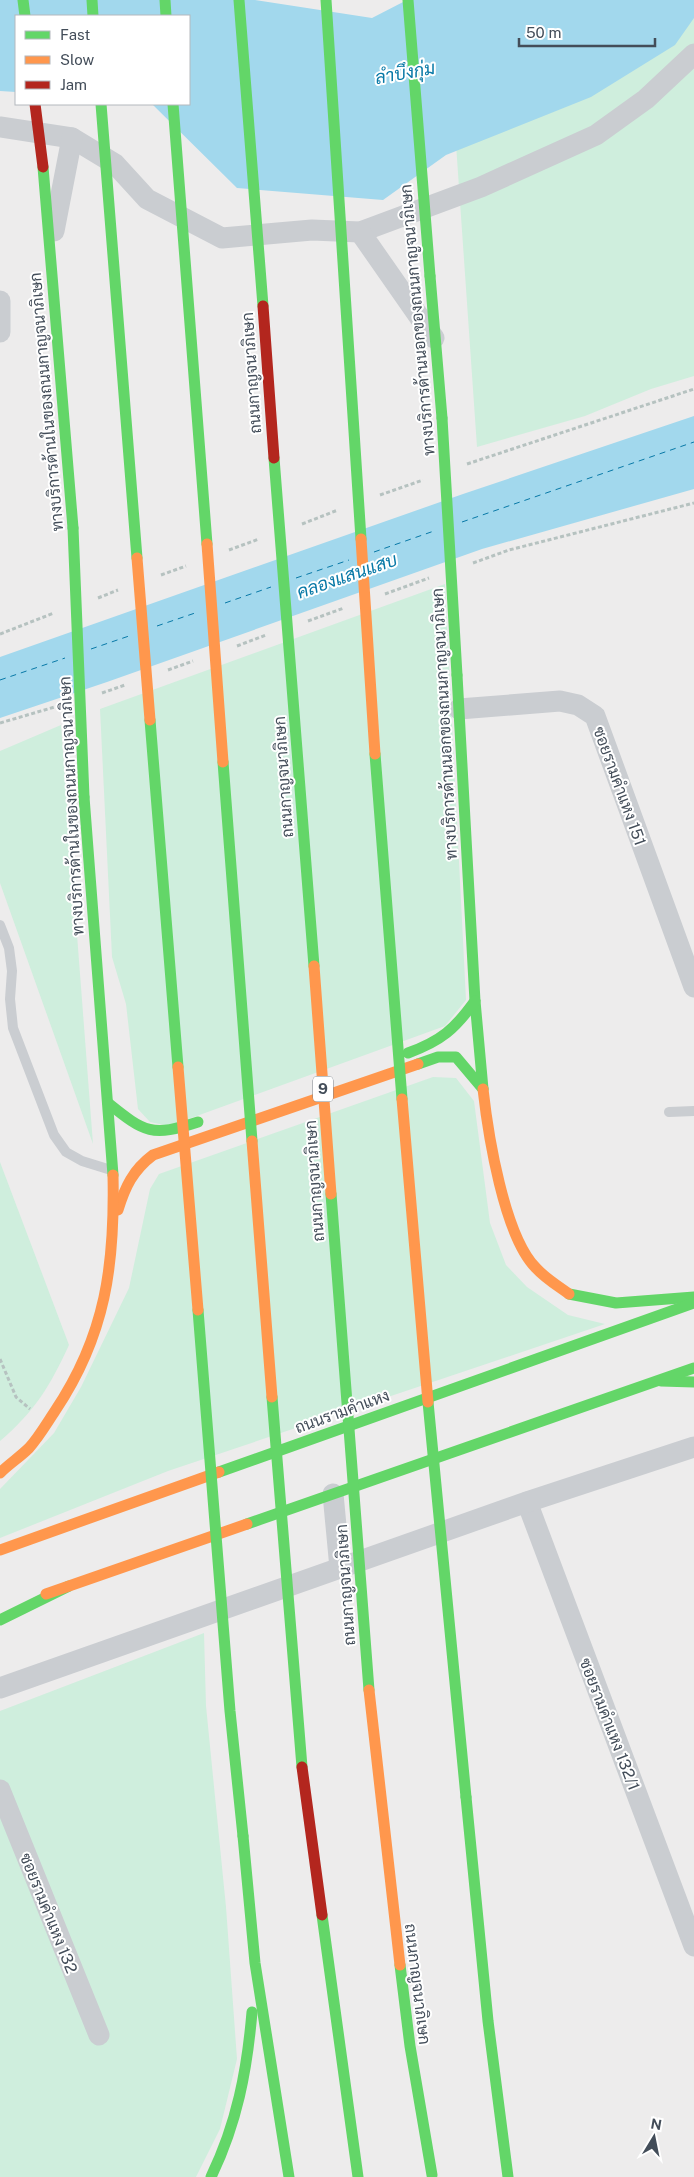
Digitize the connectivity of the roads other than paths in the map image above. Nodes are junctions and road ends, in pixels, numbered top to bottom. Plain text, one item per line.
1 (23, 0) edge
2 (92, 0) edge
3 (165, 0) edge
4 (239, 0) edge
5 (326, 0) edge
6 (408, 0) edge
7 (25, 15) edge
8 (93, 15) edge
9 (166, 15) edge
10 (694, 54) edge
11 (35, 105) edge
12 (100, 105) edge
13 (173, 105) edge
14 (0, 127) edge
15 (72, 138) junction
16 (360, 232) junction
17 (50, 253) junction
18 (0, 301) edge
19 (0, 332) edge
20 (434, 338) junction
21 (459, 709) junction
22 (0, 925) edge
23 (694, 987) edge
24 (475, 1001) junction
25 (388, 1059) dead end
26 (333, 1077) dead end
27 (315, 1083) dead end
28 (483, 1088) junction
29 (260, 1102) dead end
30 (108, 1103) junction
31 (241, 1108) dead end
32 (694, 1111) edge
33 (669, 1112) dead end
34 (214, 1117) dead end
35 (113, 1171) junction
36 (115, 1221) junction
37 (694, 1297) edge
38 (694, 1303) edge
39 (694, 1368) edge
40 (661, 1381) junction
41 (694, 1382) edge
42 (694, 1447) edge
43 (0, 1473) edge
44 (333, 1494) junction
45 (526, 1502) junction
46 (0, 1550) edge
47 (340, 1568) junction
48 (69, 1586) junction
49 (0, 1608) edge
50 (0, 1620) edge
51 (0, 1688) edge
52 (0, 1790) edge
53 (694, 1946) edge
54 (255, 1963) junction
55 (98, 2035) dead end
56 (432, 2176) edge
57 (211, 2177) edge
58 (289, 2177) edge
59 (358, 2177) edge
60 (508, 2177) edge

1 - 7 main road
2 - 8 main road
3 - 9 main road
4 - 56 main road, ถนนกาญจนาภิเษก / 9, bridge
5 - 60 main road, bridge
6 - 20 main road, ทางบริการด้านนอกของถนนกาญจนาภิเษก, bridge
10 - 16 street
11 - 17 main road, ทางบริการด้านในของถนนกาญจนาภิเษก, bridge
12 - 54 main road, bridge
13 - 59 main road, bridge
14 - 15 street
15 - 16 street
15 - 17 street
16 - 20 street
17 - 30 main road, ทางบริการด้านในของถนนกาญจนาภิเษก, bridge
18 - 19 street
20 - 21 main road, ทางบริการด้านนอกของถนนกาญจนาภิเษก, bridge
21 - 23 street, ซอยรามคำแหง 151
21 - 24 main road, ทางบริการด้านนอกของถนนกาญจนาภิเษก
22 - 35 lane
24 - 25 main road
24 - 28 main road, ทางบริการด้านนอกของถนนกาญจนาภิเษก
26 - 27 main road
28 - 36 main road
28 - 37 main road, ทางบริการด้านนอกของถนนกาญจนาภิเษก
29 - 31 main road
30 - 34 main road
30 - 35 main road, ทางบริการด้านในของถนนกาญจนาภิเษก
32 - 33 lane
35 - 36 main road, ทางบริการด้านในของถนนกาญจนาภิเษก
36 - 43 main road, ทางบริการด้านในของถนนกาญจนาภิเษก
38 - 46 main road, ถนนรามคำแหง
39 - 40 main road
40 - 41 main road
40 - 44 main road
42 - 45 street
44 - 47 street
44 - 48 main road
45 - 47 street
45 - 53 street, ซอยรามคำแหง 132/1
47 - 51 street
48 - 49 main road
48 - 50 main road
52 - 55 street, ซอยรามคำแหง 132
54 - 57 main road
54 - 58 main road

